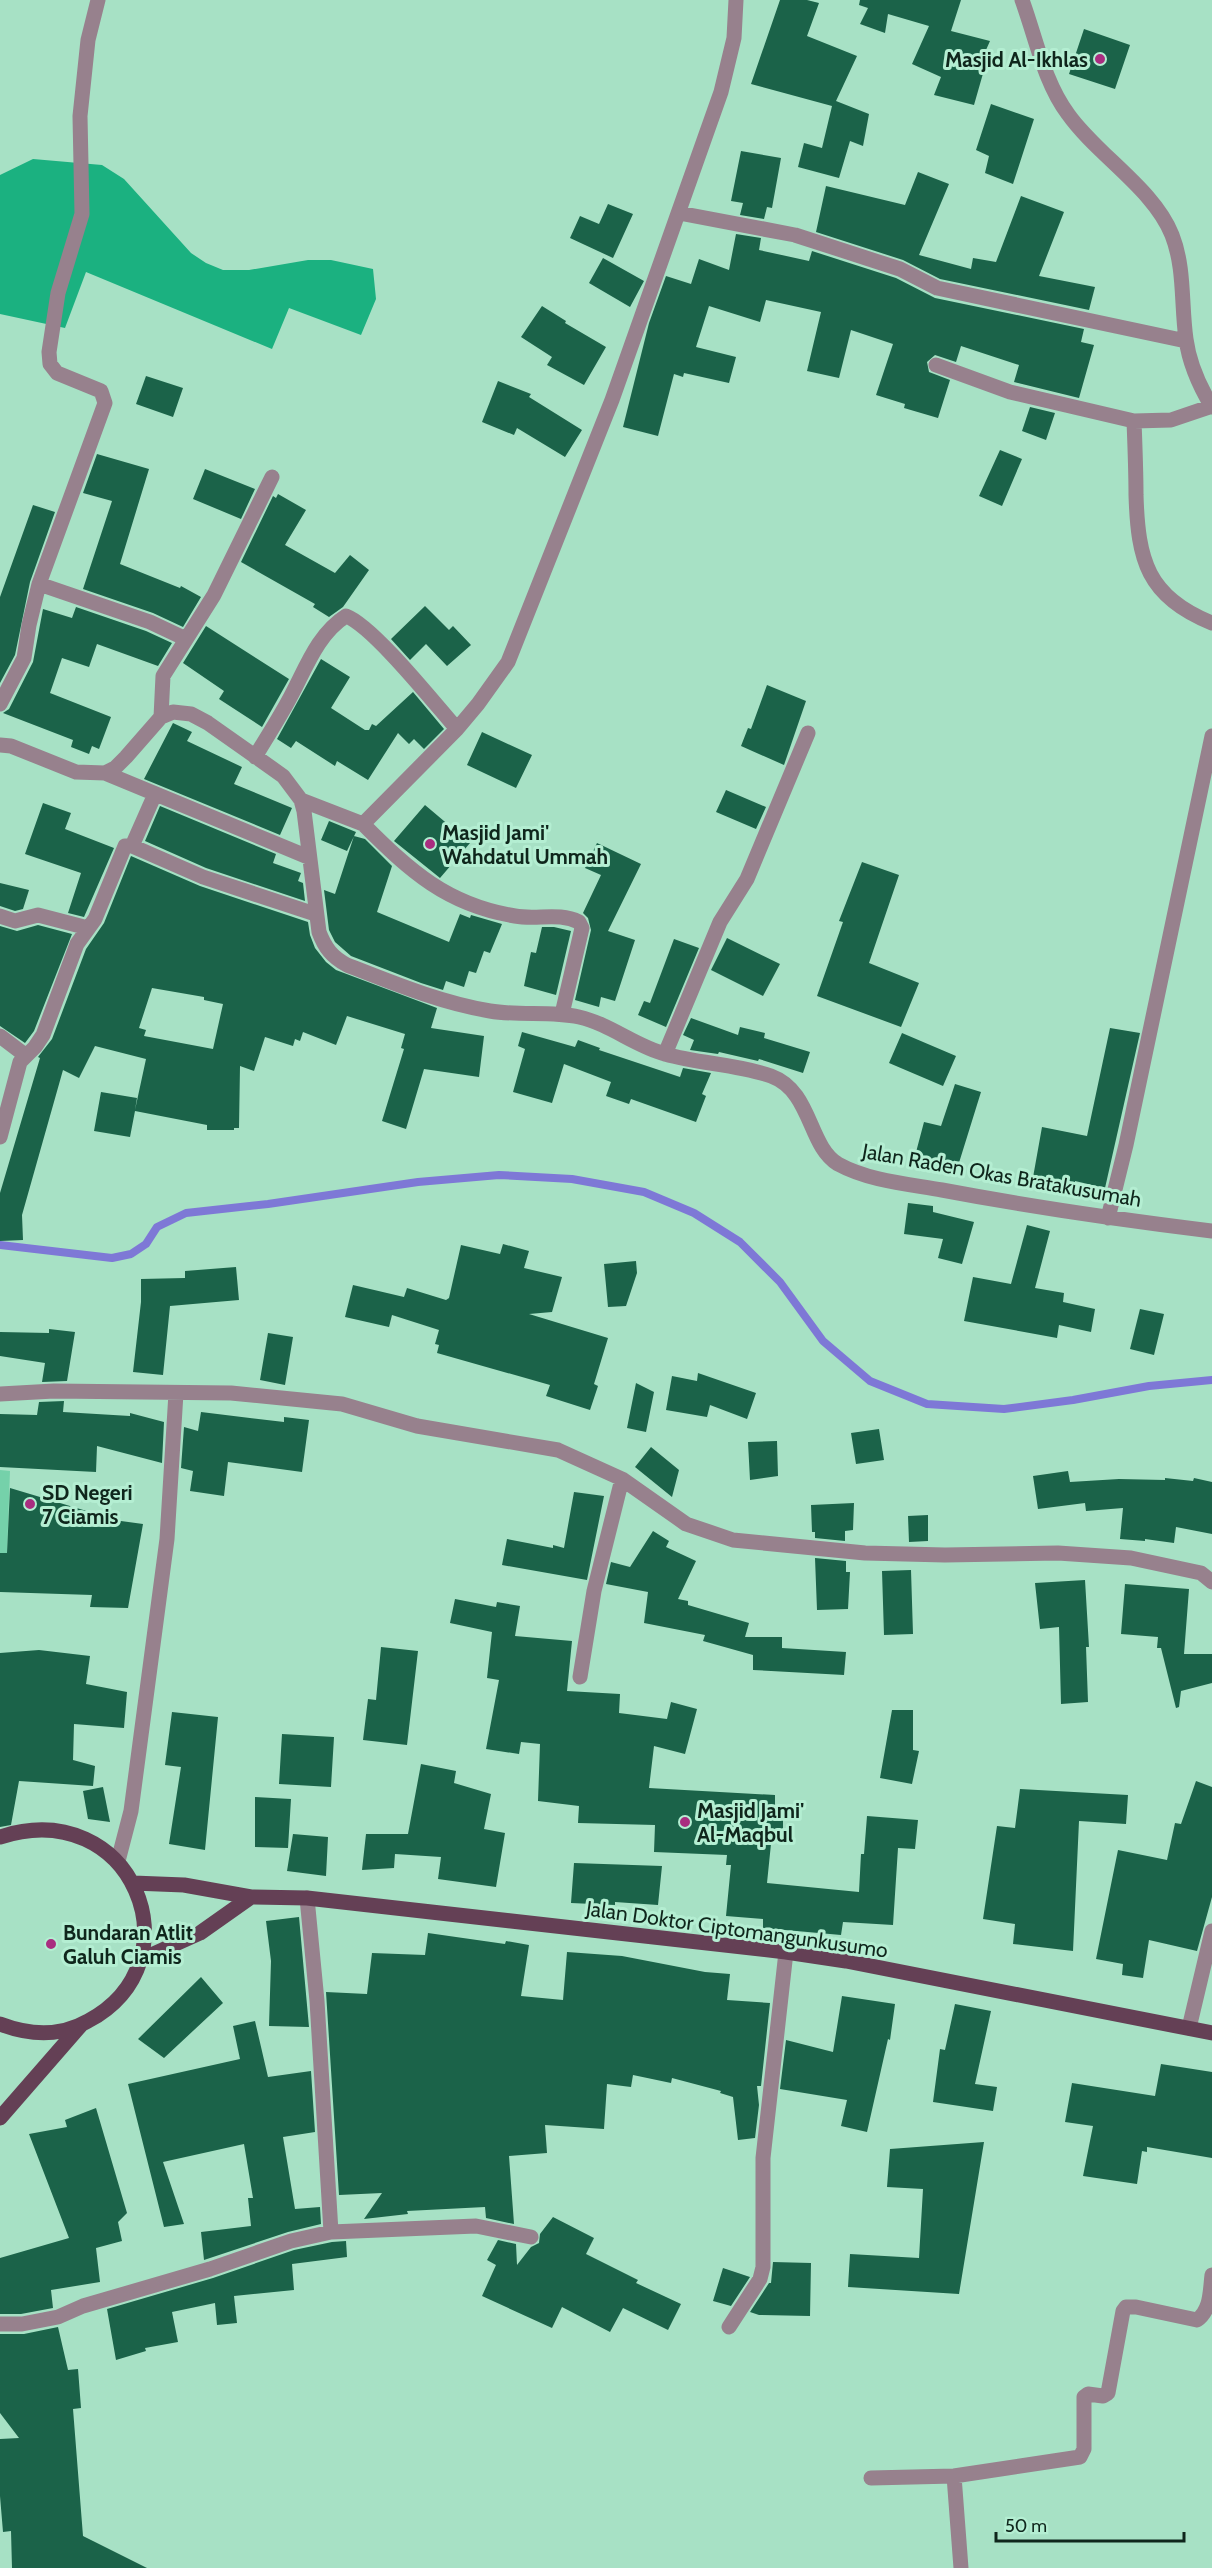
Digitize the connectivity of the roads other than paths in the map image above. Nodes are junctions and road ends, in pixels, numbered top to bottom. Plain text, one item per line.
1 (98, 0) edge
2 (736, 0) edge
3 (1022, 0) edge
4 (679, 213) junction
5 (1186, 341) junction
6 (936, 365) dead end
7 (1212, 406) edge
8 (1134, 421) junction
9 (272, 477) dead end
10 (39, 584) junction
11 (1212, 623) edge
12 (186, 639) junction
13 (0, 704) edge
14 (161, 717) junction
15 (457, 729) junction
16 (808, 733) dead end
17 (1212, 736) edge
18 (0, 745) edge
19 (255, 757) junction
20 (105, 773) junction
21 (155, 794) junction
22 (301, 800) junction
23 (363, 824) junction
24 (132, 846) junction
25 (308, 857) junction
26 (315, 914) junction
27 (0, 916) edge
28 (88, 928) junction
29 (562, 1014) junction
30 (0, 1036) edge
31 (665, 1054) junction
32 (25, 1055) junction
33 (0, 1137) edge
34 (1108, 1218) junction
35 (1212, 1231) edge
36 (176, 1393) junction
37 (0, 1394) edge
38 (622, 1479) junction
39 (1212, 1582) edge
40 (580, 1677) dead end
41 (0, 1837) edge
42 (118, 1861) junction
43 (133, 1883) junction
44 (251, 1897) junction
45 (307, 1898) junction
46 (1212, 1931) edge
47 (786, 1952) junction
48 (140, 1960) junction
49 (0, 2024) edge
50 (81, 2025) junction
51 (1189, 2028) junction
52 (1212, 2033) edge
53 (0, 2118) edge
54 (331, 2232) junction
55 (531, 2238) dead end
56 (1212, 2275) edge
57 (0, 2324) edge
58 (729, 2327) dead end
59 (954, 2476) junction
60 (871, 2478) dead end
61 (961, 2568) edge

1 - 10 street
2 - 4 street
3 - 5 street
4 - 5 street
4 - 15 street
5 - 7 street
6 - 8 street
7 - 8 street
8 - 11 street
9 - 12 street
10 - 12 street
10 - 13 street
12 - 14 street
14 - 19 street, Jalan Raden Okas Bratakusumah
14 - 20 street
15 - 19 street
15 - 23 street
16 - 31 street
17 - 34 street
18 - 20 street
19 - 22 street, Jalan Raden Okas Bratakusumah
20 - 21 street
21 - 24 street
21 - 25 street
22 - 23 street
22 - 25 street, Jalan Raden Okas Bratakusumah
23 - 29 street
24 - 26 street
24 - 28 street
25 - 26 street, Jalan Raden Okas Bratakusumah
26 - 29 street, Jalan Raden Okas Bratakusumah
27 - 28 street
28 - 32 street
29 - 31 street, Jalan Raden Okas Bratakusumah
30 - 32 street
31 - 34 street, Jalan Raden Okas Bratakusumah
32 - 33 street
34 - 35 street, Jalan Raden Okas Bratakusumah
36 - 37 street
36 - 38 street
36 - 42 street
38 - 39 street
38 - 40 street
41 - 42 main road
42 - 43 main road
43 - 44 main road, Jalan Doktor Ciptomangunkusumo
43 - 48 main road
44 - 45 main road, Jalan Doktor Ciptomangunkusumo
44 - 48 main road
45 - 47 main road, Jalan Doktor Ciptomangunkusumo
45 - 54 street
46 - 51 street
47 - 51 main road, Jalan Doktor Ciptomangunkusumo
47 - 58 street
48 - 50 main road
49 - 50 main road
50 - 53 main road
51 - 52 main road, Jalan Doktor Ciptomangunkusumo
54 - 55 street
54 - 57 street
56 - 59 street
59 - 60 street
59 - 61 street

